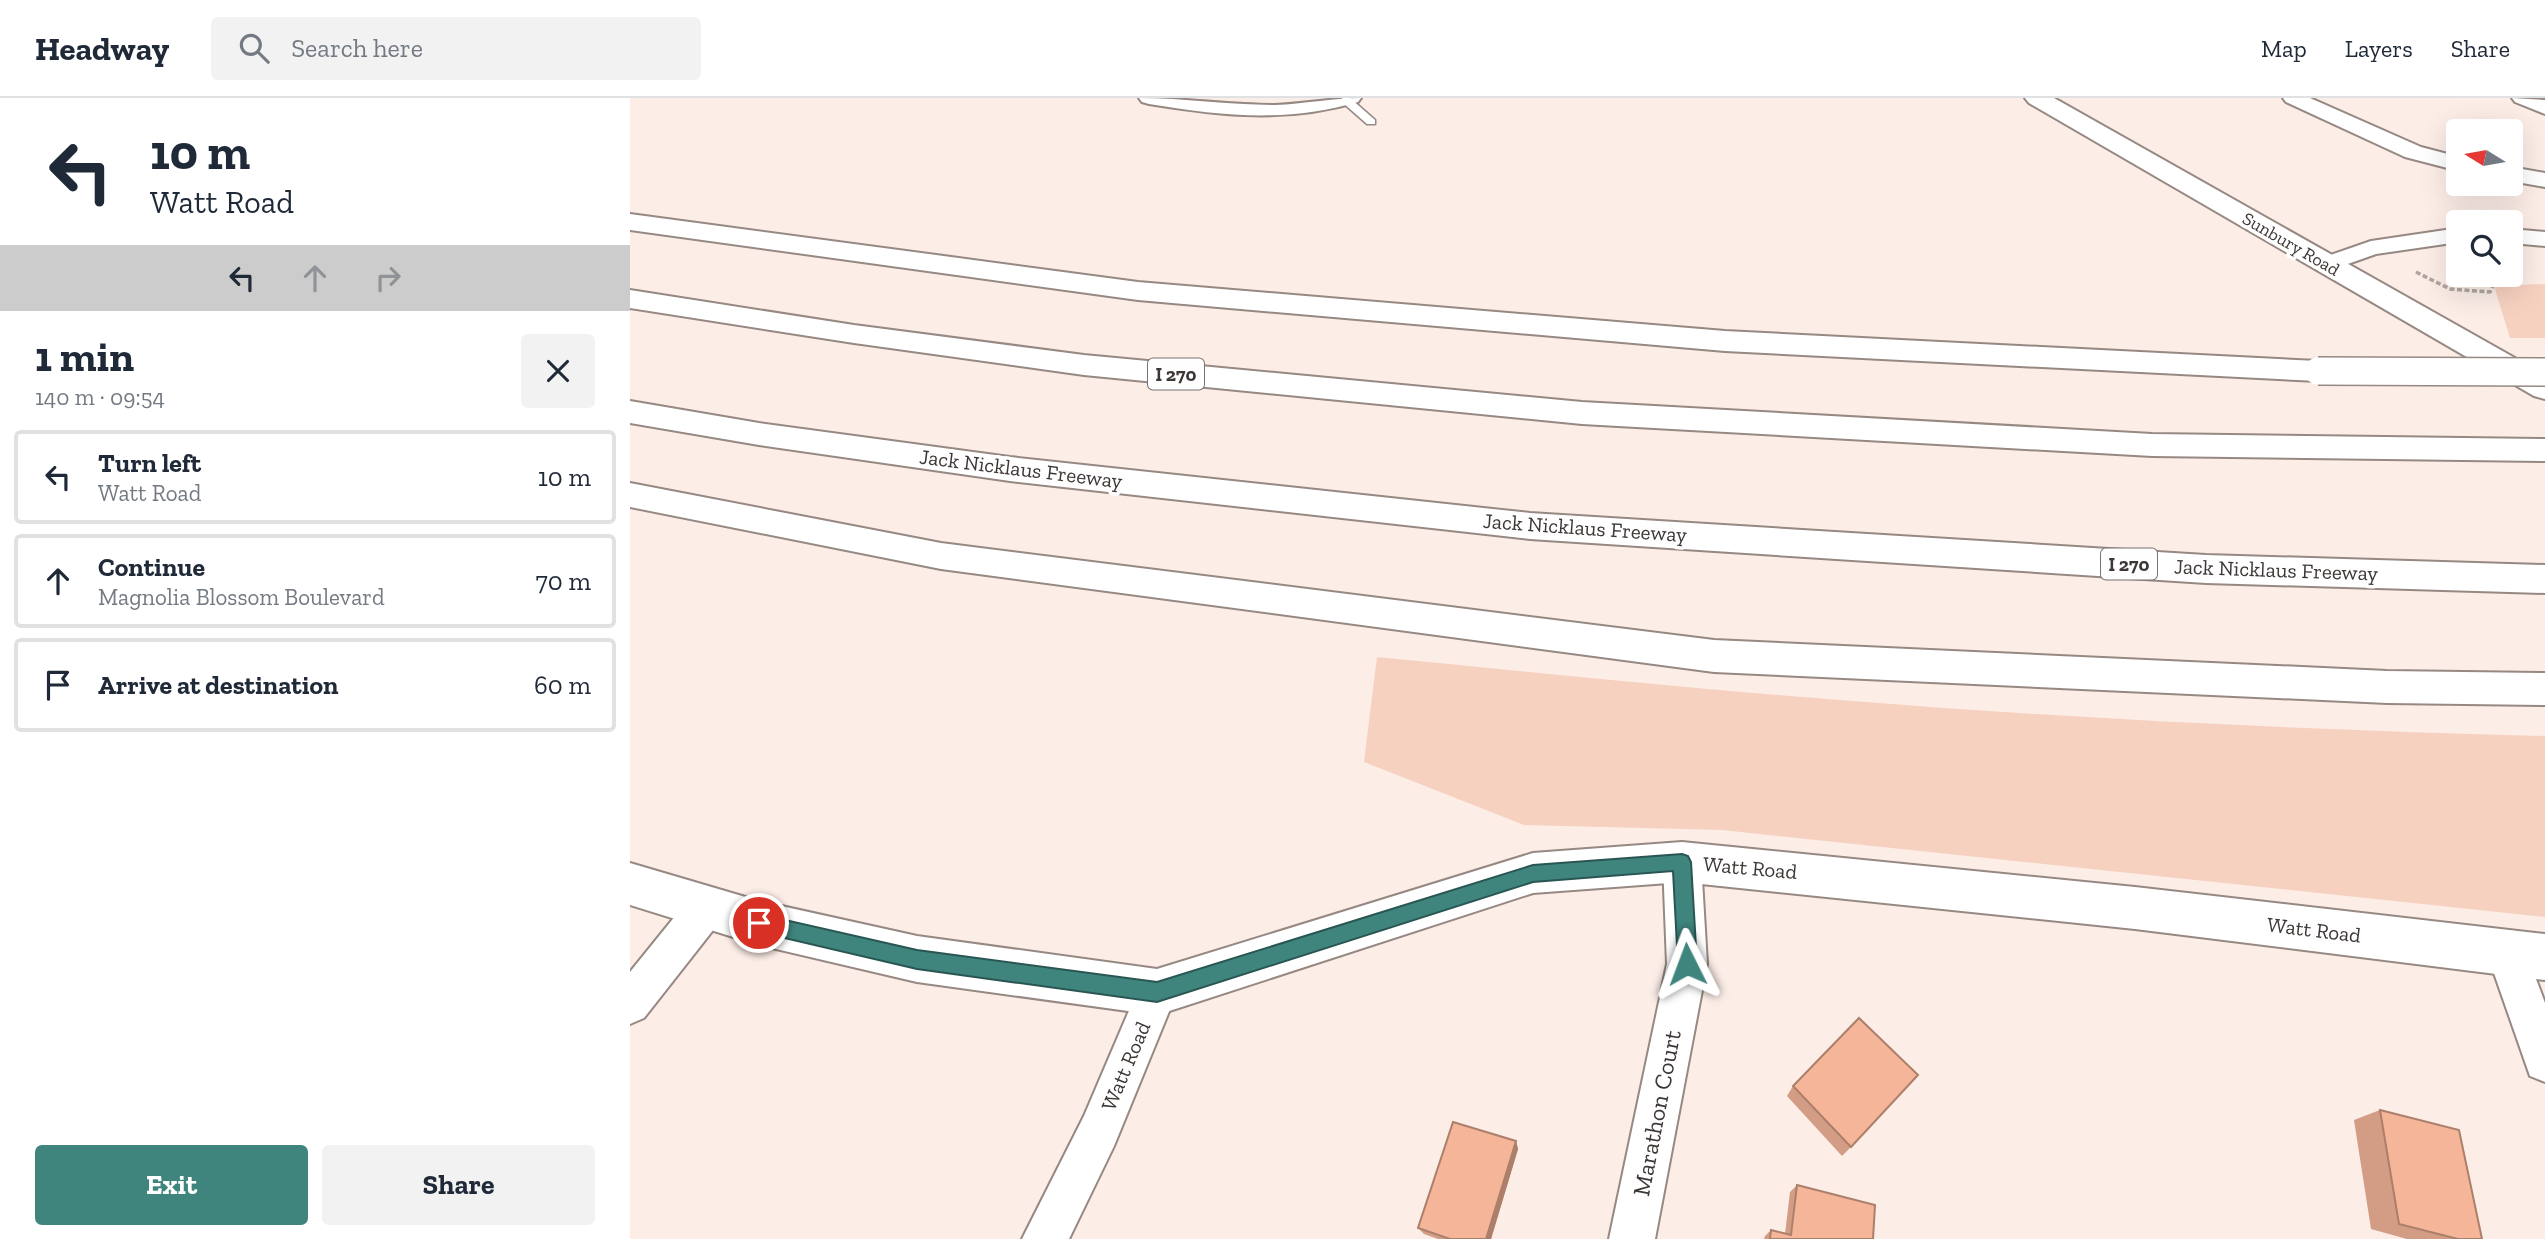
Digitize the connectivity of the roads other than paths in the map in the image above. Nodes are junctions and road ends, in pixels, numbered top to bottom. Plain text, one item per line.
1 (1149, 98) edge
2 (2037, 98) edge
3 (2293, 98) edge
4 (2522, 98) edge
5 (1348, 99) edge
6 (2545, 108) edge
7 (1371, 122) dead end
8 (2446, 161) edge
9 (2524, 176) edge
10 (2545, 180) edge
11 (630, 222) edge
12 (2446, 237) edge
13 (2523, 237) edge
14 (2545, 239) edge
15 (2328, 264) junction
16 (630, 299) edge
17 (2545, 372) edge
18 (2545, 389) edge
19 (630, 412) edge
20 (2545, 450) edge
21 (630, 495) edge
22 (2545, 579) edge
23 (2545, 689) edge
24 (1682, 862) junction
25 (630, 884) edge
26 (707, 906) junction
27 (2526, 955) edge
28 (1157, 992) junction
29 (630, 1004) edge
30 (2545, 1061) edge
31 (1045, 1239) edge
32 (1632, 1239) edge

1 - 5 street
2 - 15 main road, Sunbury Road
3 - 8 street
4 - 6 street
5 - 7 lane
9 - 10 street
11 - 17 main road, bridge
12 - 15 street
13 - 14 street
15 - 18 main road, Sunbury Road
16 - 20 main road, I 270
19 - 22 main road, Jack Nicklaus Freeway / I 270
21 - 23 main road
24 - 27 main road, Watt Road
24 - 28 main road, Watt Road
24 - 32 street, Marathon Court
25 - 26 main road
26 - 28 main road
26 - 29 street
27 - 30 street
28 - 31 street, Watt Road

